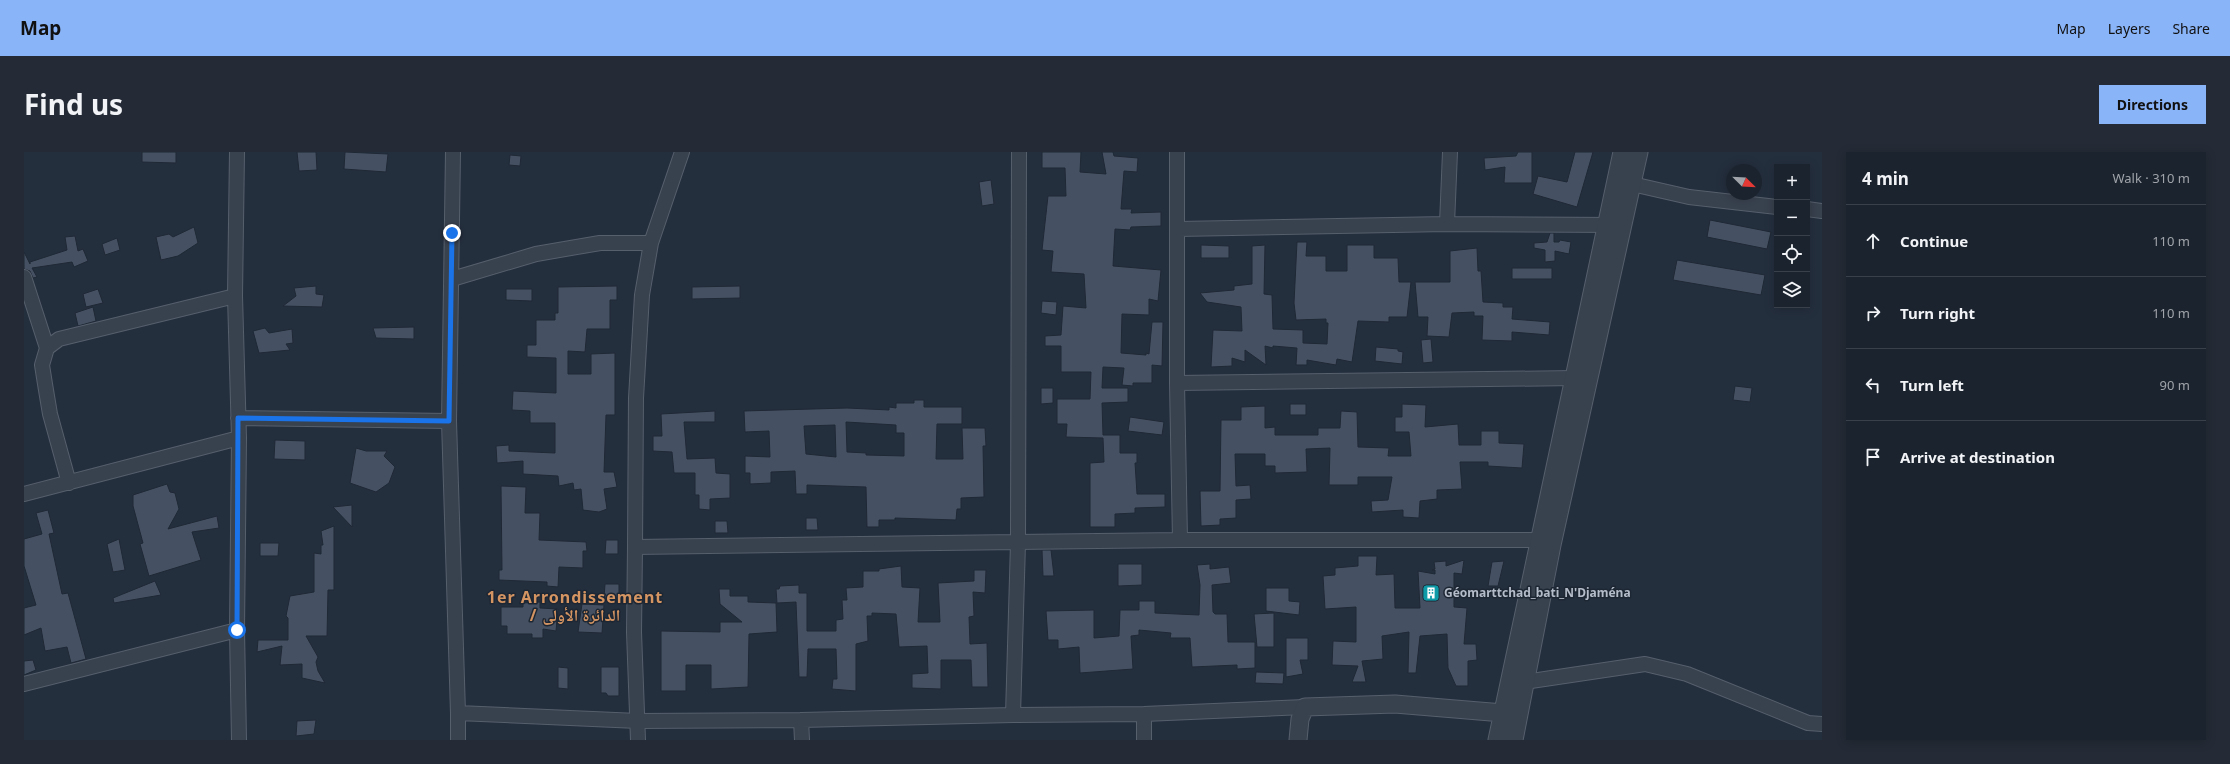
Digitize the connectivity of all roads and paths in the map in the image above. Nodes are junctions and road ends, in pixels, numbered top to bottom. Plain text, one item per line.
1 (237, 152) edge
2 (453, 152) edge
3 (682, 152) edge
4 (1019, 152) edge
5 (1177, 152) edge
6 (1450, 152) edge
7 (1622, 152) edge
8 (1639, 152) edge
9 (1632, 184) junction
10 (1774, 207) edge
11 (1810, 209) edge
12 (1822, 211) edge
13 (1447, 224) junction
14 (1615, 225) junction
15 (1178, 229) junction
16 (651, 243) junction
17 (24, 277) edge
18 (452, 279) junction
19 (235, 296) junction
20 (47, 348) junction
21 (1575, 378) junction
22 (1177, 383) junction
23 (238, 418) junction
24 (449, 421) junction
25 (239, 438) junction
26 (69, 483) junction
27 (24, 494) edge
28 (1180, 540) junction
29 (1539, 540) junction
30 (1018, 543) junction
31 (635, 547) junction
32 (237, 630) junction
33 (1524, 682) junction
34 (24, 684) edge
35 (1305, 707) junction
36 (458, 713) junction
37 (1503, 713) junction
38 (1144, 714) junction
39 (1013, 715) junction
40 (802, 720) junction
41 (638, 721) junction
42 (1822, 724) edge
43 (239, 740) edge
44 (458, 740) edge
45 (638, 740) edge
46 (802, 740) edge
47 (1144, 740) edge
48 (1298, 740) edge
49 (1497, 740) edge
50 (1514, 740) edge

1 - 19 street
2 - 18 street
3 - 16 street
4 - 30 street
5 - 15 street
6 - 13 street
7 - 14 street
8 - 9 street
9 - 10 street
9 - 14 street
11 - 12 street
13 - 14 street
13 - 15 street
14 - 21 street
14 - 33 street
15 - 22 street
16 - 18 street
16 - 31 street
17 - 20 street
18 - 24 street
19 - 20 street
19 - 23 street
20 - 26 street
21 - 22 street
21 - 29 street
22 - 28 street
23 - 24 street
23 - 25 street
24 - 36 street
25 - 26 street
25 - 32 street
26 - 27 street
28 - 29 street
28 - 30 street
29 - 37 street
30 - 31 street
30 - 39 street
31 - 41 street
32 - 34 street
32 - 43 street
33 - 42 street
33 - 50 street
35 - 37 street
35 - 38 street
35 - 48 street
36 - 41 street
36 - 44 street
37 - 49 street
38 - 39 street
38 - 47 street
39 - 40 street
40 - 41 street
40 - 46 street
41 - 45 street

